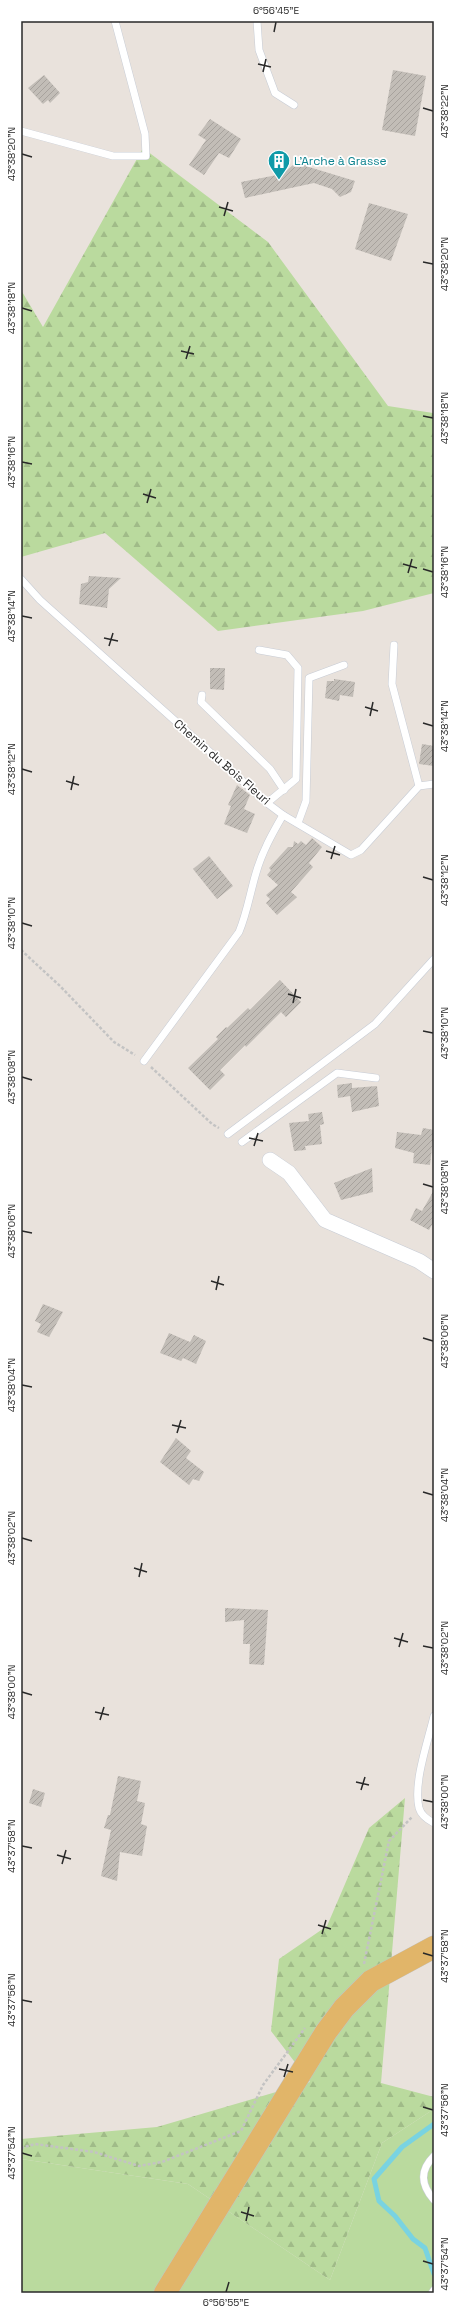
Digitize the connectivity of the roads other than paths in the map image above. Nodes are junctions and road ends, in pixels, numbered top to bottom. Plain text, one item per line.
1 (115, 21) edge
2 (257, 21) edge
3 (294, 105) dead end
4 (21, 131) edge
5 (21, 579) edge
6 (394, 645) dead end
7 (259, 650) dead end
8 (344, 666) dead end
9 (202, 695) dead end
10 (434, 784) edge
11 (419, 786) junction
12 (284, 790) junction
13 (267, 803) junction
14 (283, 815) junction
15 (298, 823) junction
16 (434, 959) edge
17 (144, 1061) dead end
18 (376, 1078) dead end
19 (228, 1134) dead end
20 (242, 1142) dead end
21 (270, 1160) dead end
22 (434, 1271) edge
23 (434, 1716) edge
24 (434, 1823) edge
25 (434, 1947) edge
26 (434, 2156) edge
27 (434, 2200) edge
28 (434, 2290) edge
29 (165, 2293) edge
30 (432, 2293) edge

1 - 4 lane
2 - 3 lane
5 - 13 lane, Chemin du Bois Fleuri
6 - 11 lane
7 - 12 lane
8 - 15 lane
9 - 12 lane
10 - 11 lane
11 - 15 lane, Chemin du Bois Fleuri
12 - 13 lane
13 - 14 lane, Chemin du Bois Fleuri
14 - 15 lane, Chemin du Bois Fleuri
14 - 17 lane
16 - 19 lane
18 - 20 lane
21 - 22 street
23 - 24 lane
25 - 29 main road
26 - 27 lane
28 - 30 lane

